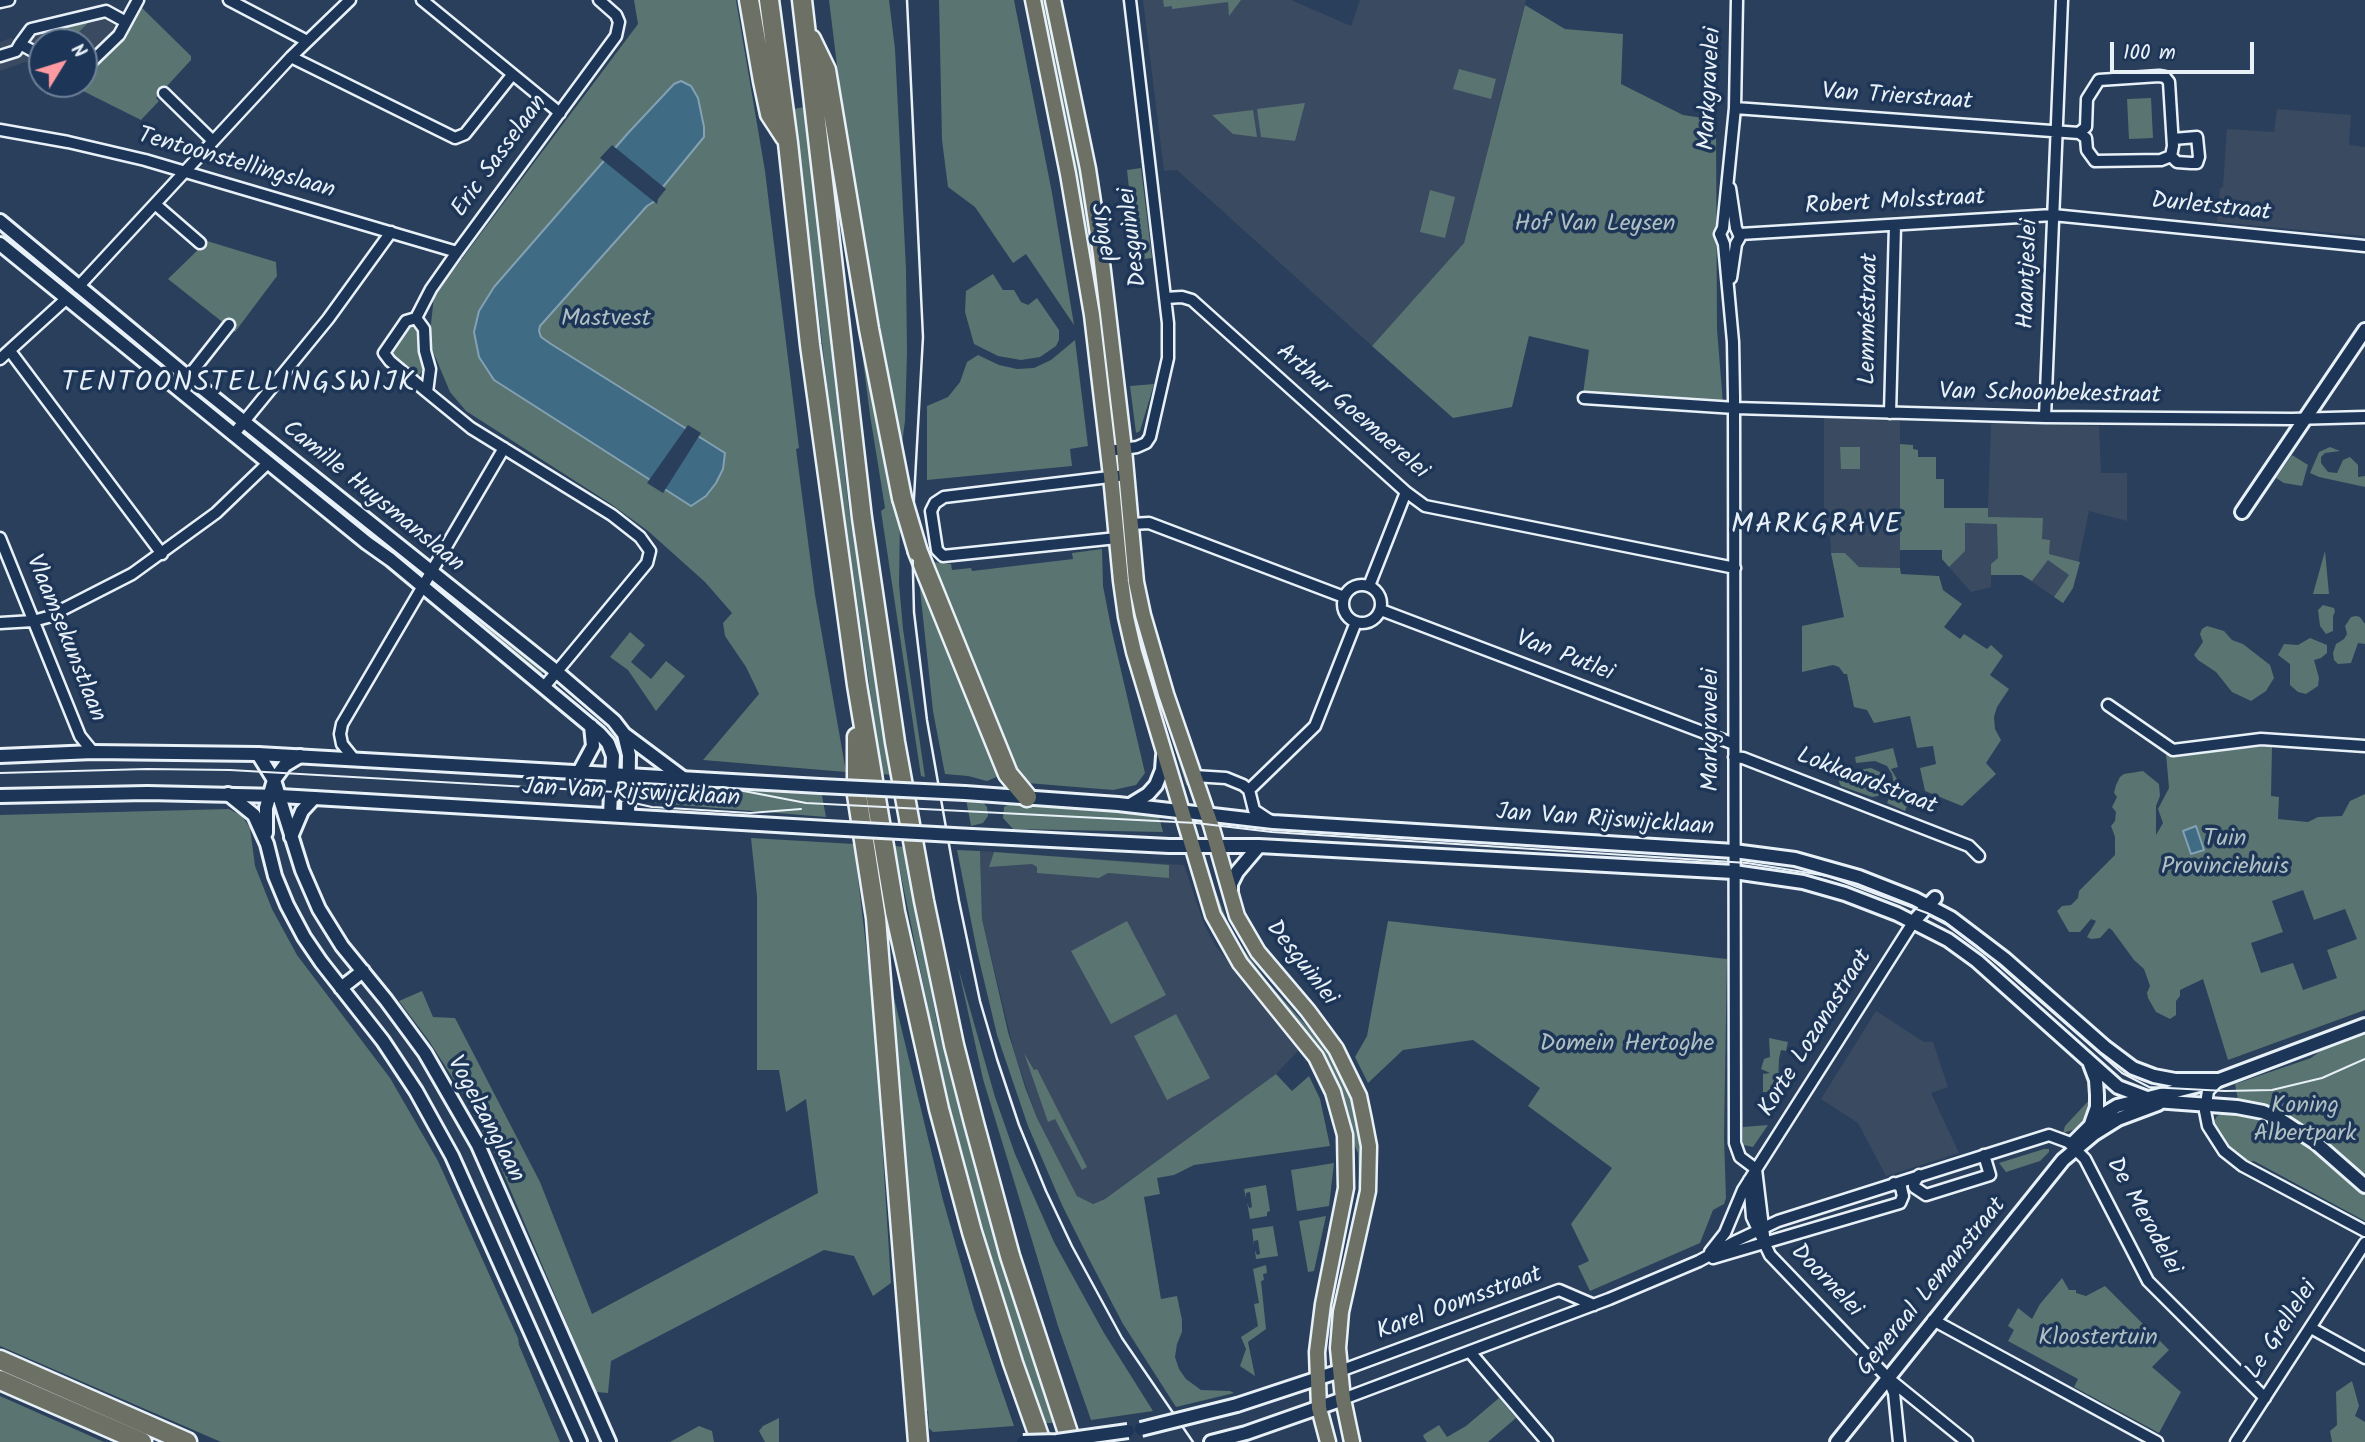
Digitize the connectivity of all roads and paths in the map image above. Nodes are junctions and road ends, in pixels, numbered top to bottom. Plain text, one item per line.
1 (9, 0) edge
2 (138, 0) edge
3 (229, 0) edge
4 (350, 0) edge
5 (422, 0) edge
6 (600, 0) edge
7 (749, 0) edge
8 (769, 0) edge
9 (802, 0) edge
10 (1033, 0) edge
11 (1053, 0) edge
12 (1130, 0) edge
13 (1737, 0) edge
14 (2062, 0) edge
15 (0, 2) edge
16 (126, 22) junction
17 (805, 26) junction
18 (307, 41) junction
19 (20, 44) junction
20 (28, 48) edge
21 (98, 55) edge
22 (0, 56) edge
23 (291, 57) junction
24 (512, 75) junction
25 (164, 93) dead end
26 (1735, 108) junction
27 (560, 113) junction
28 (0, 130) edge
29 (2055, 132) junction
30 (2079, 133) junction
31 (2173, 139) junction
32 (213, 141) junction
33 (789, 143) junction
34 (2171, 156) junction
35 (185, 171) junction
36 (1728, 180) junction
37 (155, 204) junction
38 (2053, 215) junction
39 (0, 221) edge
40 (1895, 226) junction
41 (1723, 228) junction
42 (391, 232) junction
43 (1738, 235) junction
44 (200, 243) dead end
45 (0, 244) edge
46 (1724, 244) junction
47 (2365, 246) edge
48 (457, 252) junction
49 (78, 287) junction
50 (1729, 289) junction
51 (1165, 298) junction
52 (66, 299) junction
53 (416, 318) junction
54 (229, 325) dead end
55 (2365, 330) edge
56 (10, 351) junction
57 (0, 359) edge
58 (188, 377) junction
59 (427, 392) junction
60 (1584, 398) dead end
61 (1735, 408) junction
62 (1890, 413) junction
63 (2045, 417) junction
64 (2365, 417) edge
65 (2305, 419) junction
66 (244, 422) junction
67 (233, 435) junction
68 (505, 448) junction
69 (1116, 450) junction
70 (268, 463) junction
71 (1119, 476) junction
72 (1406, 492) junction
73 (2242, 512) dead end
74 (1130, 524) junction
75 (0, 538) edge
76 (1117, 538) junction
77 (162, 554) junction
78 (1734, 568) junction
79 (432, 572) junction
80 (1369, 586) junction
81 (423, 587) junction
82 (1344, 597) junction
83 (1381, 610) junction
84 (33, 621) junction
85 (1356, 622) junction
86 (0, 623) edge
87 (557, 673) junction
88 (856, 685) junction
89 (544, 687) junction
90 (2108, 705) dead end
91 (591, 726) junction
92 (624, 734) junction
93 (1734, 744) junction
94 (2365, 746) edge
95 (1162, 749) junction
96 (93, 752) junction
97 (258, 754) junction
98 (0, 756) edge
99 (300, 756) junction
100 (1734, 757) junction
101 (354, 759) junction
102 (579, 772) junction
103 (613, 774) junction
104 (629, 775) junction
105 (1194, 776) junction
106 (683, 778) junction
107 (274, 780) junction
108 (1249, 790) junction
109 (228, 794) junction
110 (0, 796) edge
111 (274, 796) junction
112 (1027, 797) junction
113 (314, 798) junction
114 (1130, 805) junction
115 (1181, 811) junction
116 (610, 814) junction
117 (1206, 814) junction
118 (628, 815) junction
119 (1273, 822) junction
120 (292, 837) junction
121 (267, 844) junction
122 (1192, 845) junction
123 (1216, 846) junction
124 (1259, 846) junction
125 (1734, 851) junction
126 (1979, 856) dead end
127 (1734, 872) junction
128 (1230, 898) junction
129 (1931, 902) junction
130 (1914, 921) junction
131 (363, 971) junction
132 (341, 988) junction
133 (2365, 1025) edge
134 (2090, 1063) junction
135 (2142, 1073) junction
136 (2219, 1080) junction
137 (2140, 1098) junction
138 (2169, 1103) junction
139 (2204, 1104) junction
140 (939, 1109) junction
141 (2122, 1116) junction
142 (2091, 1124) junction
143 (2074, 1147) junction
144 (1984, 1155) junction
145 (1756, 1169) junction
146 (1919, 1175) junction
147 (1749, 1180) junction
148 (1894, 1183) junction
149 (2365, 1186) edge
150 (1760, 1229) junction
151 (2365, 1231) edge
152 (2365, 1242) edge
153 (1765, 1244) junction
154 (1699, 1261) junction
155 (1594, 1305) junction
156 (1933, 1320) junction
157 (2311, 1328) junction
158 (1470, 1352) junction
159 (2365, 1358) edge
160 (0, 1360) edge
161 (1340, 1371) junction
162 (1888, 1378) junction
163 (1316, 1379) junction
164 (0, 1380) edge
165 (2264, 1398) junction
166 (1343, 1399) junction
167 (1319, 1408) junction
168 (577, 1439) edge
169 (142, 1442) edge
170 (187, 1442) edge
171 (609, 1442) edge
172 (918, 1442) edge
173 (1026, 1442) edge
174 (1041, 1442) edge
175 (1071, 1442) edge
176 (1211, 1442) edge
177 (1328, 1442) edge
178 (1352, 1442) edge
179 (1547, 1442) edge
180 (1837, 1442) edge
181 (1899, 1442) edge
182 (1967, 1442) edge
183 (2157, 1442) edge
184 (2235, 1442) edge

1 - 15 street
2 - 16 street
3 - 18 street
4 - 18 street
5 - 24 street
6 - 27 street, Eric Sasselaan
7 - 33 highway
8 - 33 highway
9 - 17 highway
10 - 69 main road, Singel
11 - 69 main road, Singel
12 - 51 street, Desguinlei
13 - 26 street, Markgravelei
14 - 29 street, Haantjeslei
16 - 19 street
16 - 21 street
17 - 112 highway, bridge
17 - 175 highway
18 - 23 street
19 - 20 street
19 - 22 street
23 - 24 street
23 - 32 street
24 - 27 street
25 - 32 street
26 - 29 street, Van Trierstraat
26 - 36 street, Markgravelei
27 - 48 street, Eric Sasselaan
28 - 35 street, Tentoonstellingslaan
29 - 30 street
29 - 38 street, Haantjeslei
30 - 31 street
30 - 34 street
31 - 34 street
31 - 34 street
32 - 35 street
33 - 88 highway
35 - 37 street
35 - 42 street, Tentoonstellingslaan
36 - 41 street, Markgravelei
36 - 43 street, Markgravelei
37 - 44 street
37 - 49 street
38 - 40 street, Robert Molsstraat
38 - 47 street, Durletstraat
38 - 63 street, Haantjeslei
39 - 49 main road, Camille Huysmanslaan
40 - 43 street, Robert Molsstraat
40 - 62 street, Lemméstraat
41 - 43 street
41 - 46 street, Markgravelei
42 - 48 street, Tentoonstellingslaan
42 - 66 street
43 - 46 street
43 - 50 street, Markgravelei
45 - 52 main road, Camille Huysmanslaan
46 - 50 street, Markgravelei
48 - 53 street, Eric Sasselaan
49 - 58 main road, Camille Huysmanslaan
50 - 61 street, Markgravelei
51 - 69 street, Desguinlei
51 - 72 street, Arthur Goemaerelei
52 - 56 street
52 - 67 main road, Camille Huysmanslaan
53 - 59 street
53 - 59 street, Eric Sasselaan
54 - 58 street
55 - 65 main road
56 - 57 street
56 - 77 street
58 - 66 main road, Camille Huysmanslaan
59 - 68 street, Eric Sasselaan
60 - 61 street
61 - 62 street, Van Schoonbekestraat
61 - 78 street, Markgravelei
62 - 63 street, Van Schoonbekestraat
63 - 65 street, Van Schoonbekestraat
64 - 65 street, Van Schoonbekestraat
65 - 73 main road
66 - 67 street
66 - 79 main road, Camille Huysmanslaan
67 - 70 main road, Camille Huysmanslaan
68 - 79 street
68 - 87 street, Eric Sasselaan
69 - 71 main road, Desguinlei
70 - 77 street
70 - 81 main road, Camille Huysmanslaan
71 - 74 main road, Desguinlei
71 - 76 main road, Desguinlei
71 - 76 street
72 - 78 street, Arthur Goemaerelei
72 - 80 street
74 - 82 street
74 - 105 main road, Desguinlei
75 - 84 street, Vlaamsekunstlaan
76 - 95 main road, Desguinlei
77 - 84 street
78 - 93 street, Markgravelei
79 - 81 street
79 - 87 main road, Camille Huysmanslaan
80 - 82 street
80 - 83 street
81 - 89 main road, Camille Huysmanslaan
81 - 101 street
82 - 85 street
83 - 85 street
83 - 93 street, Van Putlei
84 - 86 street
84 - 96 street, Vlaamsekunstlaan
85 - 108 street
87 - 89 street
87 - 92 main road, Camille Huysmanslaan
88 - 140 highway
88 - 172 highway
89 - 91 main road, Camille Huysmanslaan
90 - 94 street
91 - 102 main road, Jan Van Rijswijcklaan
91 - 103 main road, Camille Huysmanslaan
92 - 104 main road
92 - 106 main road, Camille Huysmanslaan
93 - 100 street, Markgravelei
95 - 114 main road, Desguinlei
95 - 115 main road, Desguinlei
96 - 97 main road, Jan Van Rijswijcklaan
96 - 98 main road, Jan Van Rijswijcklaan
97 - 99 main road, Jan Van Rijswijcklaan
97 - 107 main road, Vogelzanglaan
99 - 101 main road, Jan Van Rijswijcklaan
99 - 107 main road
100 - 125 street, Markgravelei
100 - 126 street, Lokkaardstraat
101 - 102 main road, Jan Van Rijswijcklaan
102 - 103 main road, Jan Van Rijswijcklaan
103 - 104 main road, Jan Van Rijswijcklaan
103 - 116 main road, Camille Huysmanslaan
104 - 106 main road, Jan Van Rijswijcklaan
104 - 118 main road
105 - 108 street
105 - 117 main road, Desguinlei
106 - 112 main road, Jan Van Rijswijcklaan, bridge
107 - 111 main road, Vogelzanglaan
108 - 119 street
109 - 110 main road, Jan Van Rijswijcklaan
109 - 111 main road, Jan Van Rijswijcklaan
109 - 121 main road, Vogelzanglaan
111 - 113 main road, Jan Van Rijswijcklaan
111 - 120 main road, Vogelzanglaan
111 - 121 main road, Vogelzanglaan
112 - 114 main road, Jan Van Rijswijcklaan
113 - 116 main road, Jan Van Rijswijcklaan
113 - 120 main road
114 - 115 main road, Jan Van Rijswijcklaan
115 - 117 main road, Jan Van Rijswijcklaan
115 - 122 main road, Desguinlei
116 - 118 main road, Jan Van Rijswijcklaan
117 - 119 main road, Jan Van Rijswijcklaan
117 - 123 main road, Desguinlei
118 - 122 main road, Jan Van Rijswijcklaan, bridge
119 - 125 main road, Jan Van Rijswijcklaan
120 - 131 main road, Vogelzanglaan
121 - 132 main road, Vogelzanglaan
122 - 123 main road, Jan Van Rijswijcklaan
122 - 163 main road, Desguinlei
123 - 124 main road, Jan Van Rijswijcklaan
123 - 128 main road, Desguinlei
124 - 127 main road, Jan Van Rijswijcklaan
124 - 128 main road
125 - 127 street, Markgravelei
125 - 129 main road, Jan Van Rijswijcklaan
127 - 130 main road, Jan Van Rijswijcklaan
127 - 145 street, Markgravelei
128 - 161 main road, Desguinlei
129 - 130 main road
129 - 135 main road, Jan Van Rijswijcklaan
130 - 134 main road, Jan Van Rijswijcklaan
130 - 145 street, Korte Lozanastraat
131 - 132 main road
131 - 171 main road, Vogelzanglaan
132 - 168 main road, Vogelzanglaan
133 - 136 main road
134 - 137 main road, Jan Van Rijswijcklaan
134 - 142 main road
135 - 136 main road, Jan Van Rijswijcklaan
135 - 137 main road
136 - 137 main road, Generaal Lemanstraat
136 - 139 street
137 - 138 main road, Jan Van Rijswijcklaan
137 - 141 main road
137 - 142 main road, Generaal Lemanstraat
138 - 139 main road, Jan Van Rijswijcklaan
138 - 141 main road, Generaal Lemanstraat
139 - 149 main road, Jan Van Rijswijcklaan
139 - 151 street
140 - 173 highway
140 - 174 highway
141 - 143 main road, Generaal Lemanstraat
142 - 143 main road, Generaal Lemanstraat
143 - 144 street, Karel Oomsstraat
143 - 156 main road, Generaal Lemanstraat
143 - 165 street, De Merodelei
144 - 146 street, Karel Oomsstraat
144 - 146 street
145 - 147 street
145 - 150 street
146 - 148 street, Karel Oomsstraat
147 - 150 street
147 - 154 street, Karel Oomsstraat
148 - 150 street, Karel Oomsstraat
148 - 153 street, Karel Oomsstraat
150 - 153 street
150 - 154 street, Karel Oomsstraat
152 - 157 street, Le Grellelei
153 - 154 street, Karel Oomsstraat
153 - 162 street, Doornelei
154 - 155 street, Karel Oomsstraat
155 - 158 street, Karel Oomsstraat
155 - 161 street, Karel Oomsstraat
156 - 162 main road, Generaal Lemanstraat
156 - 183 street
157 - 159 street
157 - 165 street, Le Grellelei
158 - 166 street, Karel Oomsstraat
158 - 179 street
160 - 170 highway
161 - 163 main road
161 - 166 main road, Desguinlei
162 - 180 main road, Generaal Lemanstraat
162 - 181 street
162 - 182 street, Doornelei
163 - 167 main road, Desguinlei
163 - 173 main road, bridge
164 - 169 highway
165 - 184 street, Le Grellelei
166 - 167 main road
166 - 178 main road, Desguinlei
167 - 176 main road
167 - 177 main road, Desguinlei

